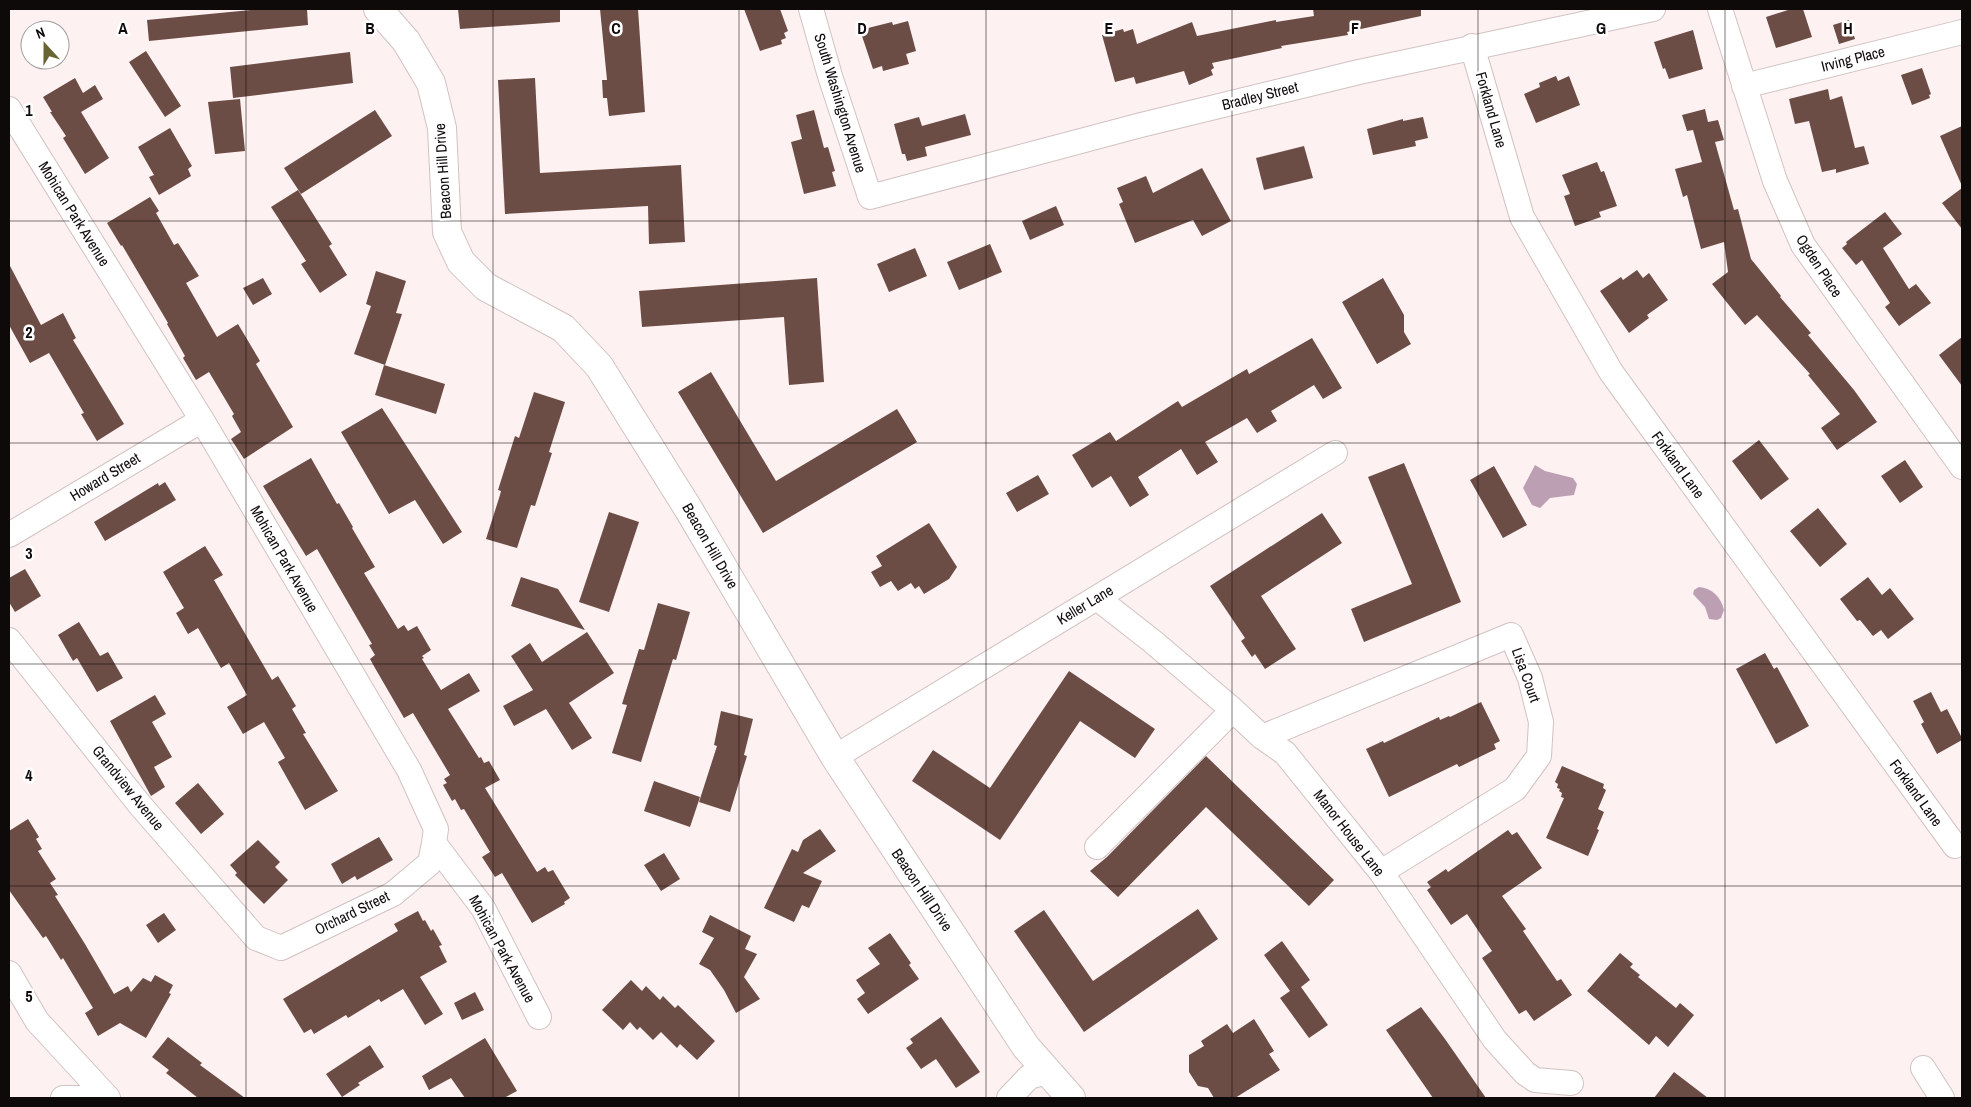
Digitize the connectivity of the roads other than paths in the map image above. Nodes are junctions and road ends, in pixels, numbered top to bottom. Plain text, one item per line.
1 (378, 9) edge
2 (811, 9) edge
3 (1653, 9) edge
4 (1720, 9) edge
5 (1962, 32) edge
6 (1472, 46) junction
7 (1744, 86) junction
8 (9, 109) edge
9 (870, 197) joint
10 (202, 420) junction
11 (1336, 453) dead end
12 (1962, 467) edge
13 (9, 535) edge
14 (1097, 598) junction
15 (9, 640) edge
16 (1233, 710) junction
17 (1262, 737) junction
18 (835, 756) junction
19 (434, 843) junction
20 (1955, 846) dead end
21 (1097, 847) dead end
22 (1381, 872) junction
23 (251, 932) joint
24 (9, 973) edge
25 (539, 1017) dead end
26 (1923, 1068) dead end
27 (1048, 1072) junction
28 (1571, 1083) dead end
29 (63, 1098) edge
30 (86, 1098) edge
31 (108, 1098) edge
32 (1009, 1098) edge
33 (1071, 1098) edge
34 (1942, 1098) edge

1 - 18 street, Beacon Hill Drive
2 - 9 street, South Washington Avenue
3 - 6 street, Bradley Street
4 - 7 street, Ogden Place
5 - 7 street, Irving Place
6 - 9 street, Bradley Street
6 - 20 street, Forkland Lane
7 - 12 street, Ogden Place
8 - 10 street, Mohican Park Avenue
10 - 13 street, Howard Street
10 - 19 street, Mohican Park Avenue
11 - 14 street, Keller Lane
14 - 16 street, Manor House Lane
14 - 18 street, Keller Lane
15 - 23 street, Grandview Avenue
16 - 17 street, Manor House Lane
16 - 21 street
17 - 22 street, Manor House Lane
17 - 22 street, Lisa Court
18 - 27 street, Beacon Hill Drive
19 - 23 street, Orchard Street
19 - 25 street, Mohican Park Avenue
22 - 28 street, Manor House Lane
24 - 31 street
26 - 34 street
27 - 32 street
27 - 33 street, Beacon Hill Drive
29 - 30 street

